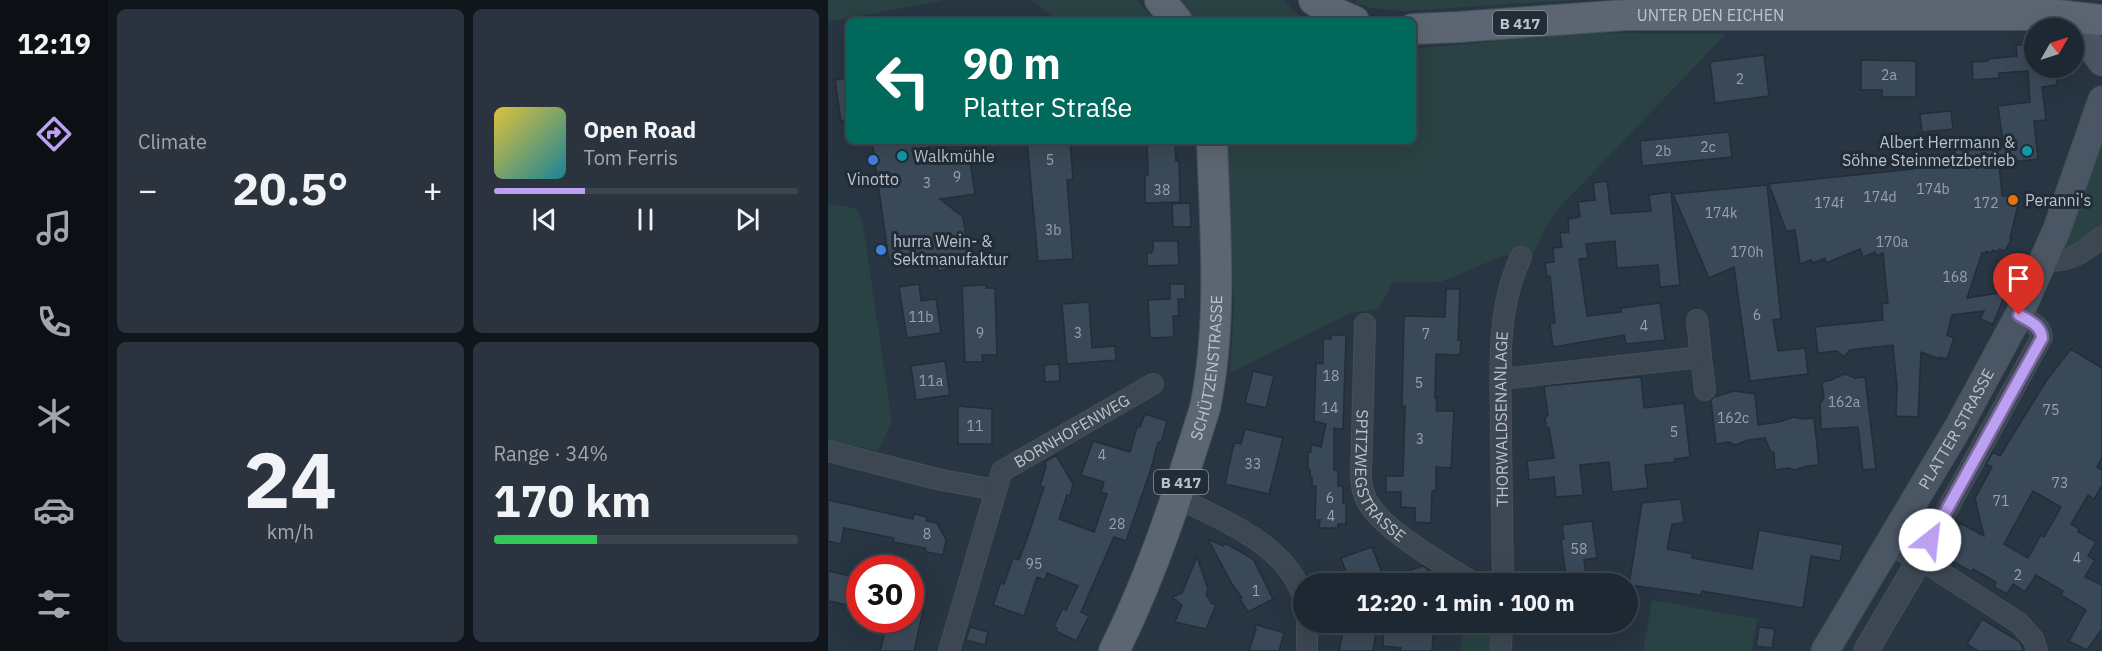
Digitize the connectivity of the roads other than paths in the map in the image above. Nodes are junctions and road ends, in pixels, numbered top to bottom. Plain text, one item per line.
1 (1160, 0) edge
2 (1314, 0) edge
3 (2008, 8) edge
4 (2056, 15) junction
5 (1175, 18) edge
6 (1347, 18) edge
7 (2102, 20) edge
8 (1416, 29) edge
9 (2102, 62) edge
10 (2102, 100) edge
11 (1212, 144) edge
12 (2102, 237) edge
13 (1521, 257) dead end
14 (2044, 261) junction
15 (2019, 315) junction
16 (1697, 320) dead end
17 (1365, 324) dead end
18 (1701, 357) junction
19 (1501, 379) junction
20 (1153, 384) dead end
21 (1705, 390) dead end
22 (828, 451) edge
23 (996, 490) junction
24 (1177, 497) junction
25 (1890, 542) junction
26 (1920, 559) junction
27 (1459, 573) edge
28 (1503, 573) edge
29 (1293, 575) edge
30 (1307, 633) edge
31 (1502, 633) edge
32 (950, 651) edge
33 (1114, 651) edge
34 (1307, 651) edge
35 (1501, 651) edge
36 (1825, 651) edge
37 (1866, 651) edge
38 (2037, 651) edge

1 - 5 main road
2 - 6 main road
3 - 4 main road, UNTER DEN EICHEN / B 417
3 - 8 main road, UNTER DEN EICHEN / B 417
4 - 7 main road, UNTER DEN EICHEN / B 417
4 - 9 main road
10 - 14 main road, PLATTER STRASSE
11 - 24 main road, SCHÜTZENSTRASSE / B 417
12 - 14 street
13 - 19 street, THORWALDSENANLAGE
14 - 15 main road, PLATTER STRASSE
15 - 25 main road, PLATTER STRASSE
15 - 26 street, PLATTER STRASSE
16 - 18 street
17 - 27 street, SPITZWEGSTRASSE
18 - 19 street
18 - 21 street
19 - 28 street, THORWALDSENANLAGE
20 - 23 street, BORNHOFENWEG
22 - 23 street
23 - 32 street, BORNHOFENWEG
24 - 29 street
24 - 33 main road, SCHÜTZENSTRASSE / B 417
25 - 26 street
25 - 36 main road, PLATTER STRASSE
26 - 37 street
26 - 38 street
30 - 34 street
31 - 35 street

